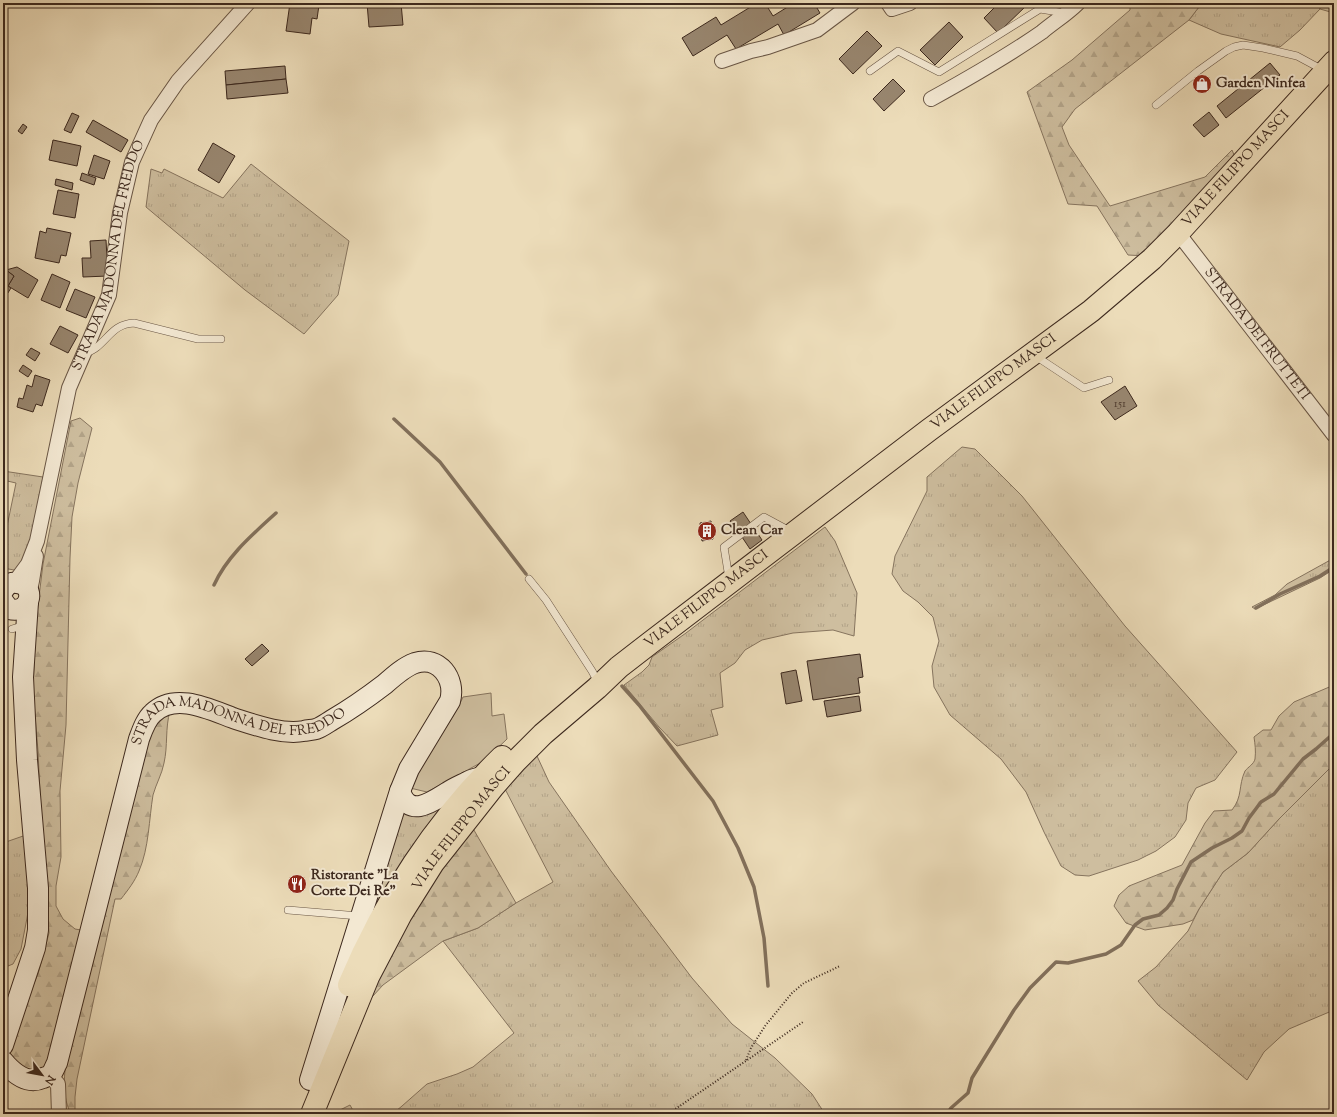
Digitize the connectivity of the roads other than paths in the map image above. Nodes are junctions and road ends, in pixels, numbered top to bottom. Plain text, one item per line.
1 (248, 3) edge
2 (853, 3) edge
3 (888, 3) edge
4 (910, 3) edge
5 (1078, 3) edge
6 (1067, 14) junction
7 (722, 61) dead end
8 (1329, 66) edge
9 (870, 71) dead end
10 (931, 99) dead end
11 (1156, 105) dead end
12 (1178, 233) junction
13 (221, 339) dead end
14 (1032, 354) junction
15 (83, 355) junction
16 (1109, 380) dead end
17 (1334, 435) edge
18 (794, 533) junction
19 (37, 541) junction
20 (529, 579) dead end
21 (729, 582) junction
22 (10, 596) edge
23 (598, 684) junction
24 (515, 762) junction
25 (481, 778) junction
26 (400, 791) junction
27 (288, 910) dead end
28 (361, 917) junction
29 (357, 967) junction
30 (348, 1026) junction
31 (3, 1045) edge
32 (3, 1061) edge
33 (50, 1075) junction
34 (310, 1080) junction
35 (60, 1114) edge
36 (296, 1114) edge
37 (312, 1114) edge

1 - 15 street, STRADA MADONNA DEL FREDDO
2 - 7 street
3 - 4 street
5 - 6 street
6 - 9 lane
6 - 10 street
8 - 11 lane
8 - 12 main road, VIALE FILIPPO MASCI
12 - 14 main road, VIALE FILIPPO MASCI
12 - 17 street, STRADA DEI FRUTTETI
13 - 15 lane
14 - 16 lane
14 - 18 main road, VIALE FILIPPO MASCI
15 - 19 street, STRADA MADONNA DEL FREDDO
18 - 21 main road, VIALE FILIPPO MASCI
18 - 21 lane
19 - 22 street, STRADA MADONNA DEL FREDDO
19 - 22 street, STRADA MADONNA DEL FREDDO
20 - 23 lane
21 - 23 main road, VIALE FILIPPO MASCI
22 - 31 main road, STRADA MADONNA DEL FREDDO
23 - 24 main road, VIALE FILIPPO MASCI
23 - 25 main road, VIALE FILIPPO MASCI
24 - 25 main road, VIALE FILIPPO MASCI
24 - 30 main road, VIALE FILIPPO MASCI
25 - 26 main road
25 - 29 main road, VIALE FILIPPO MASCI
26 - 28 main road, STRADA MADONNA DEL FREDDO
26 - 33 main road, STRADA MADONNA DEL FREDDO
27 - 28 lane
28 - 29 main road, STRADA MADONNA DEL FREDDO
28 - 34 main road, STRADA MADONNA DEL FREDDO
29 - 30 main road, VIALE FILIPPO MASCI
29 - 34 main road, VIALE FILIPPO MASCI
30 - 37 main road, VIALE FILIPPO MASCI
32 - 33 main road
33 - 35 street
34 - 36 main road, VIALE FILIPPO MASCI

